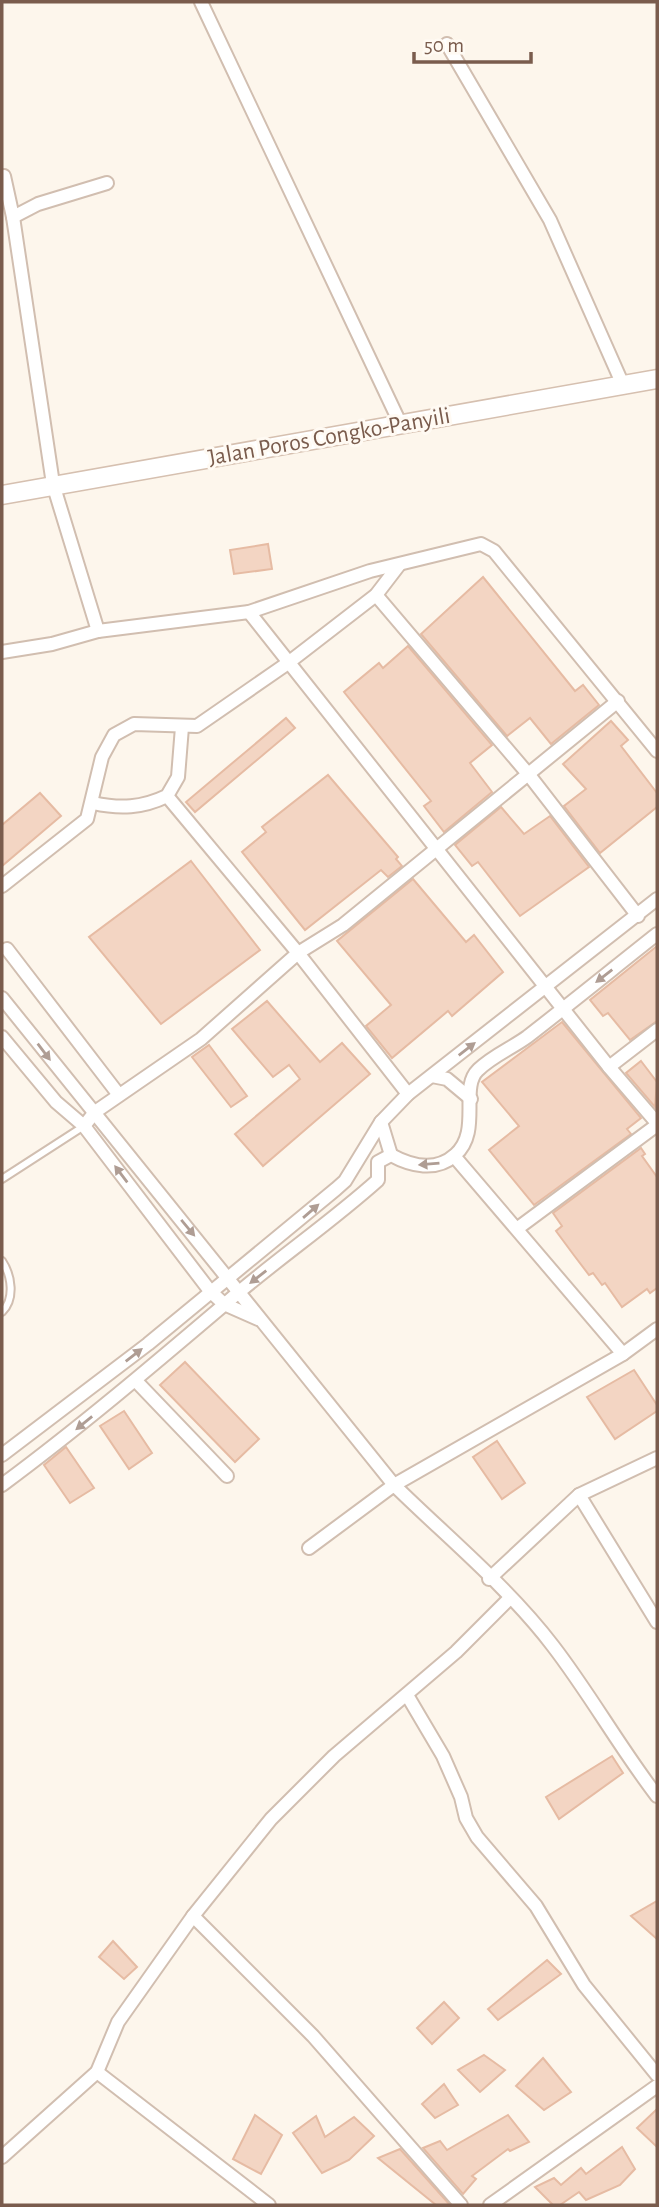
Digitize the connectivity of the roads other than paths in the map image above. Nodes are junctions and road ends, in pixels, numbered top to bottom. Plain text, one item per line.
1 (201, 2) edge
2 (447, 44) dead end
3 (4, 176) dead end
4 (107, 183) dead end
5 (13, 217) junction
6 (657, 379) edge
7 (623, 385) junction
8 (400, 423) junction
9 (52, 484) junction
10 (2, 495) edge
11 (399, 565) junction
12 (376, 595) junction
13 (249, 612) junction
14 (98, 631) junction
15 (2, 652) edge
16 (288, 663) junction
17 (618, 701) junction
18 (182, 727) junction
19 (657, 751) edge
20 (529, 775) junction
21 (167, 796) junction
22 (93, 803) junction
23 (436, 849) junction
24 (2, 886) edge
25 (657, 899) edge
26 (638, 916) junction
27 (657, 934) edge
28 (7, 949) dead end
29 (298, 953) junction
30 (547, 987) junction
31 (2, 998) edge
32 (563, 1007) junction
33 (657, 1030) edge
34 (2, 1037) edge
35 (609, 1067) junction
36 (432, 1076) junction
37 (408, 1094) junction
38 (119, 1096) junction
39 (471, 1099) junction
40 (95, 1112) junction
41 (381, 1122) junction
42 (657, 1124) edge
43 (84, 1126) junction
44 (391, 1155) junction
45 (454, 1156) junction
46 (2, 1179) edge
47 (518, 1228) junction
48 (2, 1261) edge
49 (229, 1277) junction
50 (210, 1291) junction
51 (239, 1292) junction
52 (224, 1304) junction
53 (2, 1312) edge
54 (262, 1321) junction
55 (657, 1329) edge
56 (623, 1354) junction
57 (136, 1381) junction
58 (2, 1455) edge
59 (657, 1458) edge
60 (227, 1476) dead end
61 (2, 1485) edge
62 (394, 1485) junction
63 (579, 1495) junction
64 (309, 1548) dead end
65 (489, 1579) junction
66 (510, 1598) junction
67 (657, 1622) edge
68 (407, 1695) junction
69 (657, 1796) edge
70 (193, 1916) junction
71 (97, 2072) junction
72 (657, 2075) edge
73 (657, 2086) edge
74 (2, 2157) edge
75 (269, 2205) edge
76 (461, 2205) edge
77 (491, 2205) edge

1 - 8 street
2 - 7 street
3 - 5 street
4 - 5 street
5 - 9 street
6 - 7 main road, Jalan Poros Congko-Panyili
7 - 8 main road, Jalan Poros Congko-Panyili
8 - 9 main road, Jalan Poros Congko-Panyili
9 - 10 main road, Jalan Poros Congko-Panyili
9 - 14 street
11 - 12 street
11 - 13 street
11 - 17 street
12 - 16 street
12 - 20 street
13 - 14 street
13 - 16 street
14 - 15 street
16 - 18 street
16 - 23 street
17 - 19 street
17 - 20 street
18 - 21 street
18 - 22 street
20 - 23 street
20 - 26 street
21 - 22 street
21 - 29 street
22 - 24 street
23 - 29 street
23 - 30 street
25 - 26 street
26 - 30 street
27 -> 32 street
28 - 38 street
29 - 37 street
29 - 38 street
30 - 32 street
36 -> 30 street
31 -> 40 street
32 - 35 street
32 - 39 street
33 - 35 street
34 - 43 street
35 - 42 street
36 - 37 street
36 - 39 street
37 - 41 street
38 - 40 street
39 - 45 street
40 - 43 street
40 -> 49 street
41 - 44 street
49 -> 41 street
42 - 47 street
43 - 46 lane
50 -> 43 street
45 -> 44 street
44 -> 51 street
45 - 47 street
47 - 56 street
48 - 53 lane
49 - 50 street
49 - 51 street
50 - 52 street
58 -> 50 street
51 - 52 street
51 - 54 street
52 - 54 street
52 - 57 street
54 - 62 street
55 - 56 street
56 - 62 street
57 - 60 street
57 -> 61 street
59 - 63 street
62 - 64 street
62 - 65 street
63 - 65 street
63 - 67 street
65 - 66 street
66 - 68 street
66 - 69 street
68 - 70 street
68 - 72 street
70 - 71 street
70 - 76 street
71 - 74 street
71 - 75 street
73 - 77 street

